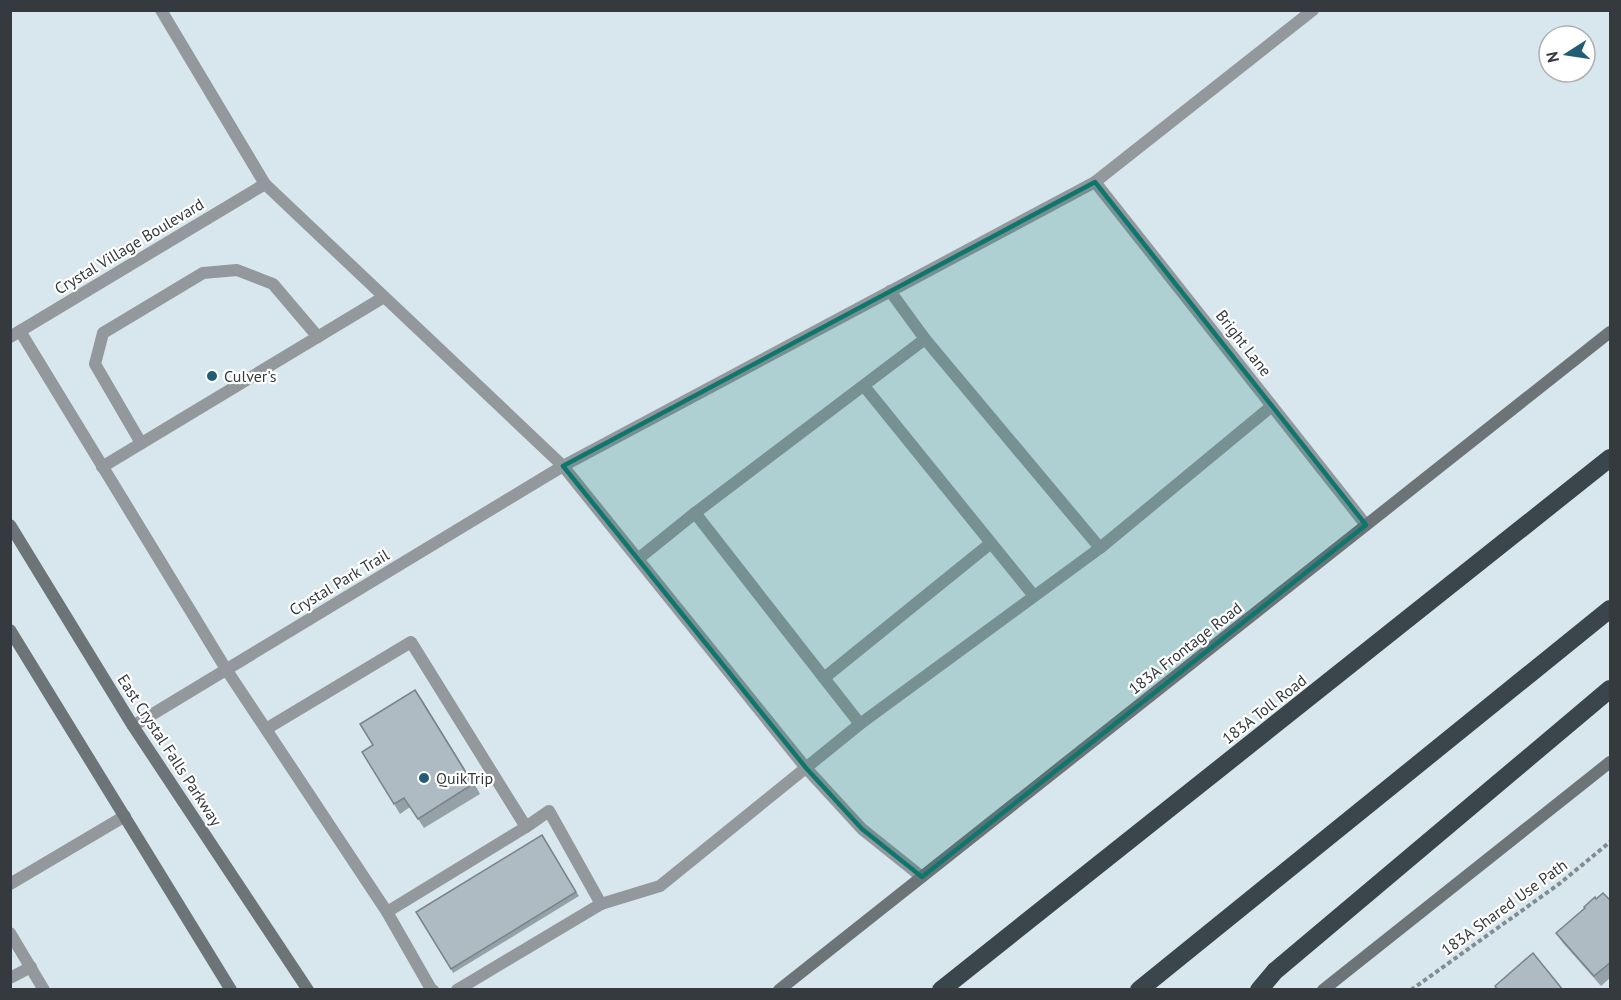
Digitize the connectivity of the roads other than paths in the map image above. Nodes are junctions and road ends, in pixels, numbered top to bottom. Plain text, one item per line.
1 (161, 10) edge
2 (1313, 10) edge
3 (1095, 182) junction
4 (265, 184) junction
5 (890, 291) junction
6 (384, 297) junction
7 (1611, 332) edge
8 (15, 334) edge
9 (318, 337) junction
10 (925, 339) junction
11 (864, 386) junction
12 (1272, 406) junction
13 (141, 443) junction
14 (1611, 458) edge
15 (563, 466) junction
16 (102, 467) junction
17 (695, 513) junction
18 (10, 525) edge
19 (1366, 525) junction
20 (991, 543) junction
21 (1100, 548) junction
22 (638, 559) junction
23 (1034, 596) junction
24 (1611, 609) edge
25 (10, 630) edge
26 (226, 669) junction
27 (824, 678) junction
28 (1611, 689) edge
29 (860, 724) junction
30 (132, 726) junction
31 (266, 729) junction
32 (1611, 762) edge
33 (806, 768) junction
34 (125, 816) junction
35 (526, 827) junction
36 (922, 877) junction
37 (10, 884) edge
38 (601, 904) junction
39 (387, 912) junction
40 (10, 933) edge
41 (31, 966) junction
42 (10, 978) edge
43 (44, 990) edge
44 (231, 990) edge
45 (308, 990) edge
46 (433, 990) edge
47 (457, 990) edge
48 (779, 990) edge
49 (941, 990) edge
50 (1139, 990) edge
51 (1259, 990) edge
52 (1323, 990) edge

1 - 4 street
2 - 3 street, Crystal Park Trail
3 - 5 street, Crystal Park Trail
3 - 12 street, Bright Lane
4 - 6 street
4 - 8 street, Crystal Village Boulevard
5 - 10 street
5 - 15 street, Crystal Park Trail
6 - 9 street
6 - 15 street
7 - 19 main road, 183A Frontage Road
8 - 16 street
9 - 13 street
9 - 13 street
10 - 11 street
10 - 21 street
11 - 17 street
11 - 20 street
12 - 19 street, Bright Lane
12 - 21 street
13 - 16 street
14 - 49 highway, 183A Toll Road
15 - 22 street
15 - 26 street, Crystal Park Trail
16 - 26 street
17 - 22 street
17 - 27 street
18 - 30 main road, East Crystal Falls Parkway
19 - 36 main road, 183A Frontage Road
20 - 23 street
20 - 27 street
21 - 23 street
22 - 33 street
23 - 29 street
24 - 50 highway
25 - 34 main road
26 - 30 street, Crystal Park Trail
26 - 31 street
27 - 29 street
28 - 51 highway
29 - 33 street
30 - 45 main road, East Crystal Falls Parkway
31 - 35 street
31 - 39 street
32 - 52 main road
33 - 36 street
33 - 38 street
34 - 37 street
34 - 44 main road
35 - 38 street
35 - 39 street
36 - 48 main road, 183A Frontage Road
38 - 47 street
39 - 46 street
40 - 41 street
41 - 42 street
41 - 43 street

